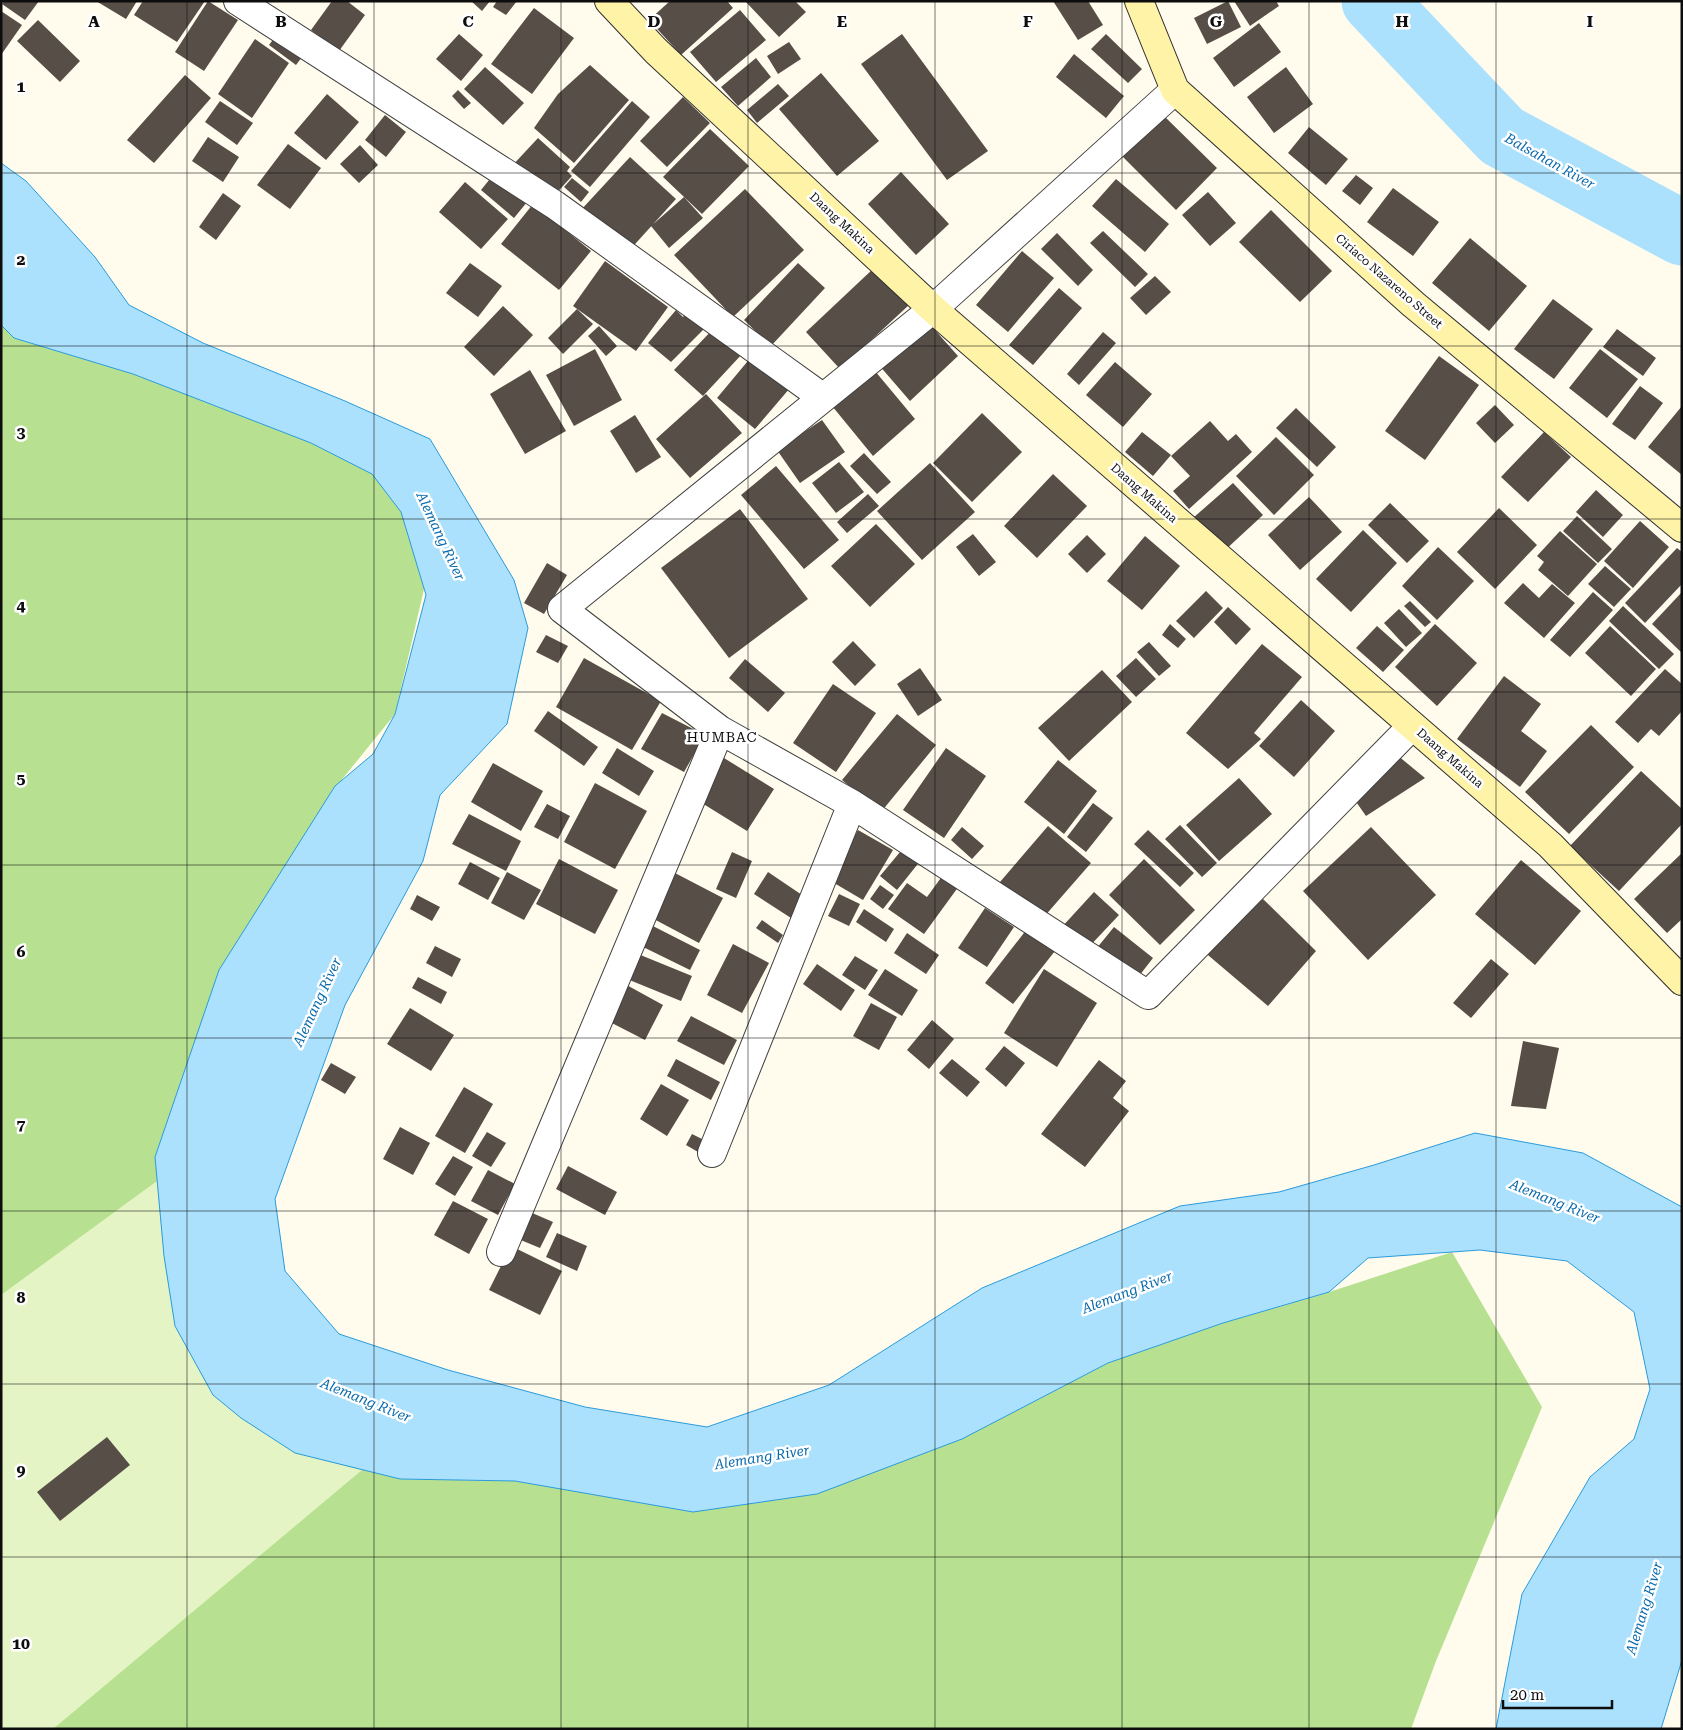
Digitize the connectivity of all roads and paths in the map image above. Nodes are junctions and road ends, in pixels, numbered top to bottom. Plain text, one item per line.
1 (238, 1) edge
2 (609, 1) edge
3 (1139, 1) edge
4 (1175, 90) junction
5 (933, 309) junction
6 (822, 397) junction
7 (1682, 528) edge
8 (1412, 726) junction
9 (720, 730) junction
10 (852, 804) junction
11 (1682, 981) edge
12 (712, 1153) dead end
13 (501, 1252) dead end

1 - 6 street
2 - 5 street, Daang Makina
3 - 4 street, Ciriaco Nazareno Street
4 - 5 street
4 - 7 street, Ciriaco Nazareno Street
5 - 6 street
5 - 8 street, Daang Makina
6 - 9 street
8 - 10 street
8 - 11 street, Daang Makina
9 - 10 street
9 - 13 street
10 - 12 street

